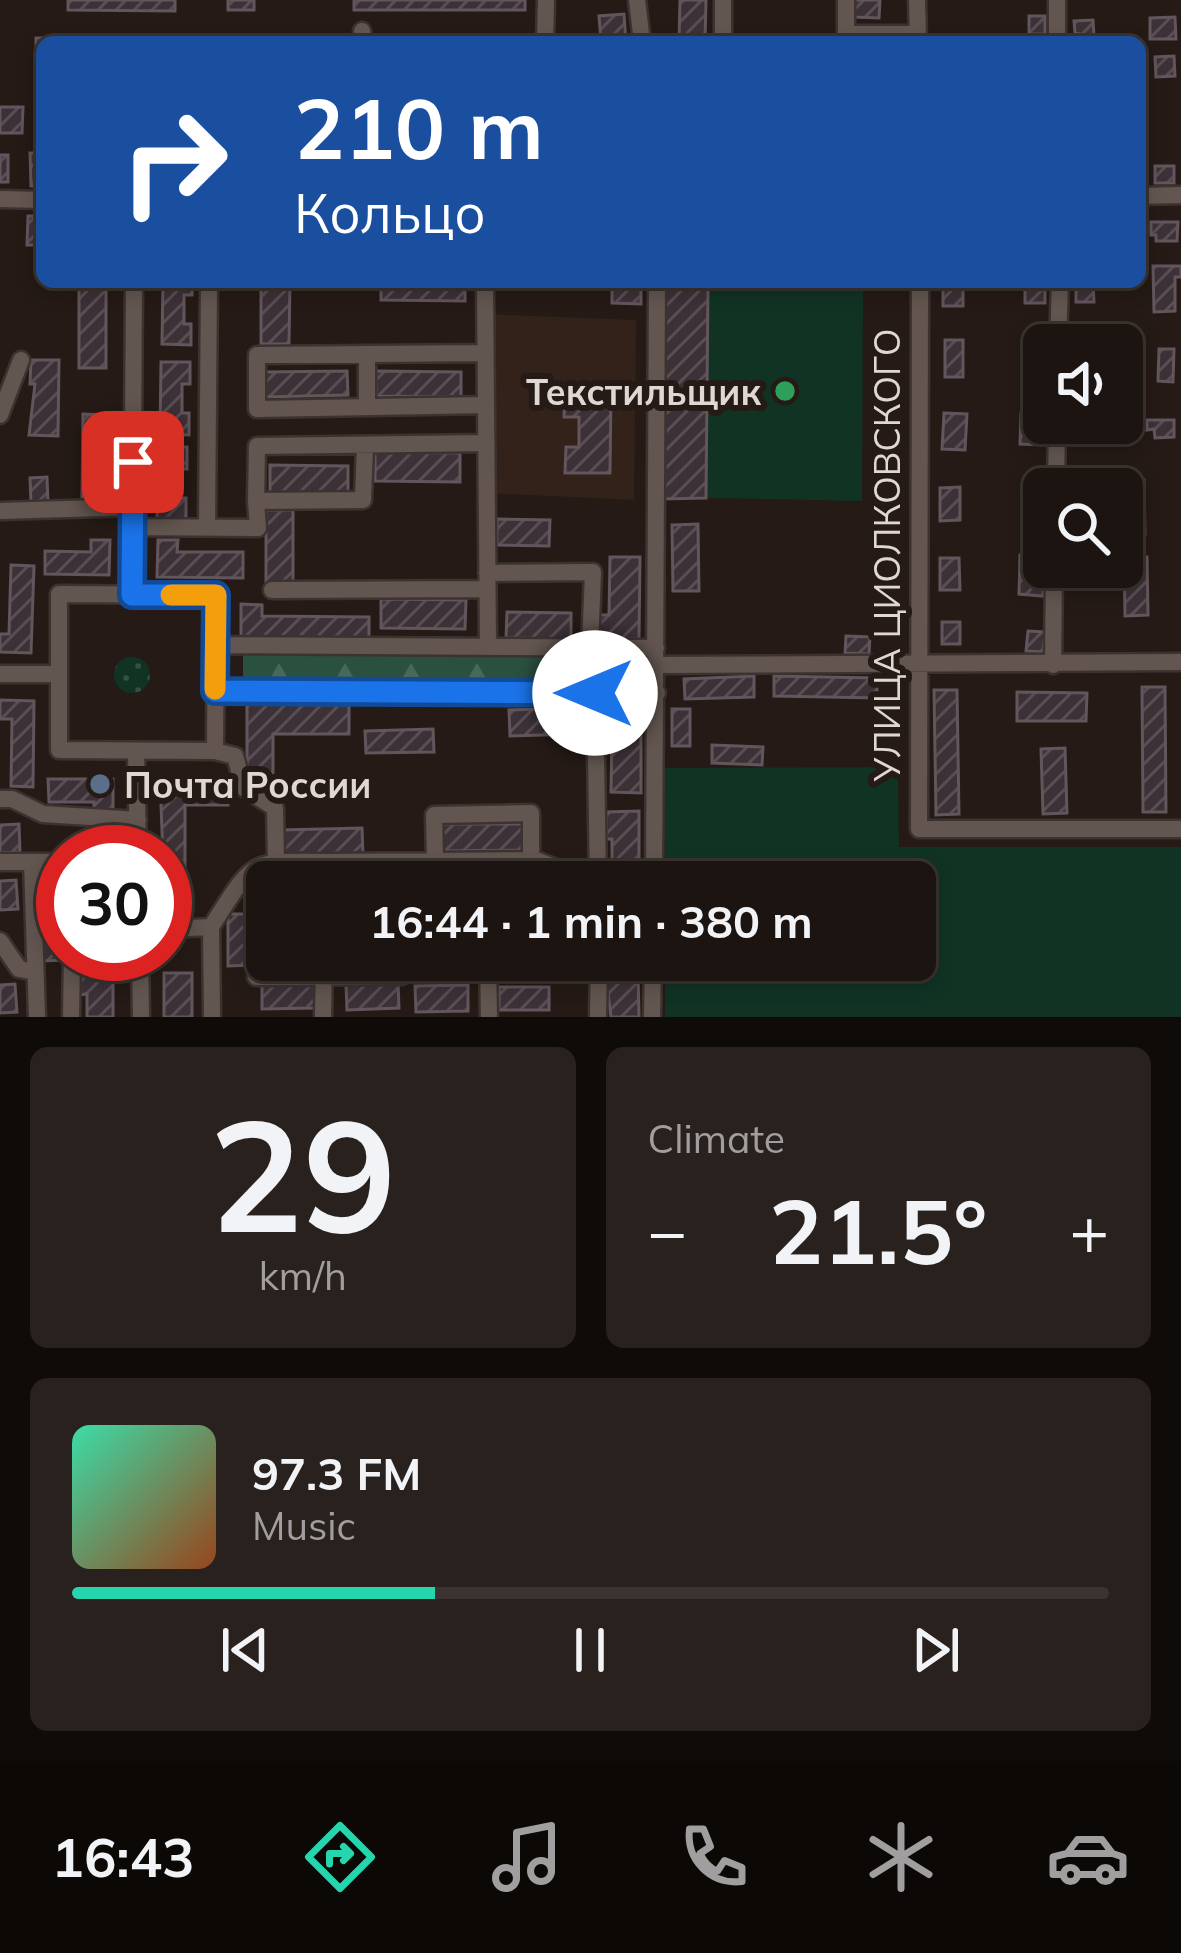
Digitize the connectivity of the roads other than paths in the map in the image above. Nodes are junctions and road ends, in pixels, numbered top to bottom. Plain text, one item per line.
1 (546, 0) edge
2 (637, 0) edge
3 (723, 0) edge
4 (846, 0) edge
5 (917, 0) edge
6 (1057, 0) edge
7 (545, 36) edge
8 (641, 36) edge
9 (723, 36) edge
10 (846, 36) edge
11 (918, 36) edge
12 (1057, 36) edge
13 (1181, 195) edge
14 (1146, 196) edge
15 (0, 199) edge
16 (36, 200) edge
17 (134, 288) edge
18 (209, 288) edge
19 (485, 288) edge
20 (657, 288) edge
21 (920, 288) edge
22 (1060, 288) edge
23 (1059, 324) edge
24 (486, 353) junction
25 (367, 355) junction
26 (21, 360) dead end
27 (4, 393) edge
28 (486, 405) junction
29 (367, 407) junction
30 (0, 415) edge
31 (486, 443) junction
32 (365, 445) junction
33 (256, 501) junction
34 (133, 507) junction
35 (0, 511) edge
36 (132, 527) junction
37 (207, 527) junction
38 (488, 581) junction
39 (1054, 588) edge
40 (272, 590) dead end
41 (132, 595) junction
42 (215, 645) junction
43 (488, 646) junction
44 (590, 647) junction
45 (656, 656) junction
46 (1181, 662) edge
47 (919, 664) junction
48 (1053, 665) junction
49 (0, 674) edge
50 (59, 674) junction
51 (215, 691) junction
52 (595, 693) junction
53 (657, 694) junction
54 (136, 751) junction
55 (215, 751) junction
56 (0, 799) edge
57 (138, 820) junction
58 (138, 825) edge
59 (1181, 829) edge
60 (435, 860) junction
61 (486, 860) joint
62 (531, 860) junction
63 (276, 861) edge
64 (400, 861) edge
65 (459, 861) joint
66 (534, 861) edge
67 (598, 861) edge
68 (654, 861) edge
69 (0, 862) edge
70 (32, 862) junction
71 (36, 862) edge
72 (246, 874) edge
73 (211, 926) junction
74 (192, 927) edge
75 (0, 941) edge
76 (35, 973) junction
77 (72, 981) edge
78 (140, 981) edge
79 (324, 981) edge
80 (488, 981) edge
81 (598, 981) edge
82 (653, 981) edge
83 (38, 1017) edge
84 (71, 1017) edge
85 (141, 1017) edge
86 (212, 1017) edge
87 (323, 1017) edge
88 (489, 1017) edge
89 (598, 1017) edge
90 (652, 1017) edge

1 - 7 street
2 - 8 street
3 - 9 street
4 - 10 street
5 - 11 street
6 - 12 street
13 - 14 street
15 - 16 street
17 - 34 street
18 - 37 street
19 - 24 street
20 - 45 street
21 - 47 street, УЛИЦА ЦИОЛКОВСКОГО
22 - 23 street
24 - 25 street
24 - 28 street
25 - 29 street
25 - 29 street
26 - 27 street
27 - 30 street
28 - 29 street
28 - 31 street
31 - 32 street
31 - 38 street
32 - 33 street
32 - 33 street
33 - 37 street
34 - 35 street
34 - 36 street
36 - 37 street
36 - 41 street
38 - 40 street
38 - 43 street
38 - 44 street
39 - 48 street
41 - 42 street
41 - 50 street
42 - 43 street
42 - 51 street
43 - 44 street
44 - 45 street
45 - 47 street
45 - 53 street
46 - 48 street
47 - 48 street
47 - 59 street, УЛИЦА ЦИОЛКОВСКОГО
49 - 50 street
50 - 54 street
51 - 52 street
51 - 55 street
52 - 53 street
52 - 67 street
53 - 68 street
54 - 55 street
54 - 57 street
55 - 63 street
56 - 57 street
57 - 58 street
60 - 62 street
60 - 64 street
60 - 65 street
61 - 62 street
61 - 65 street
62 - 66 street
69 - 70 street
70 - 71 street
70 - 76 street
72 - 73 street
73 - 74 street
73 - 86 street
75 - 76 street
76 - 83 street
77 - 84 street
78 - 85 street
79 - 87 street
80 - 88 street
81 - 89 street
82 - 90 street

